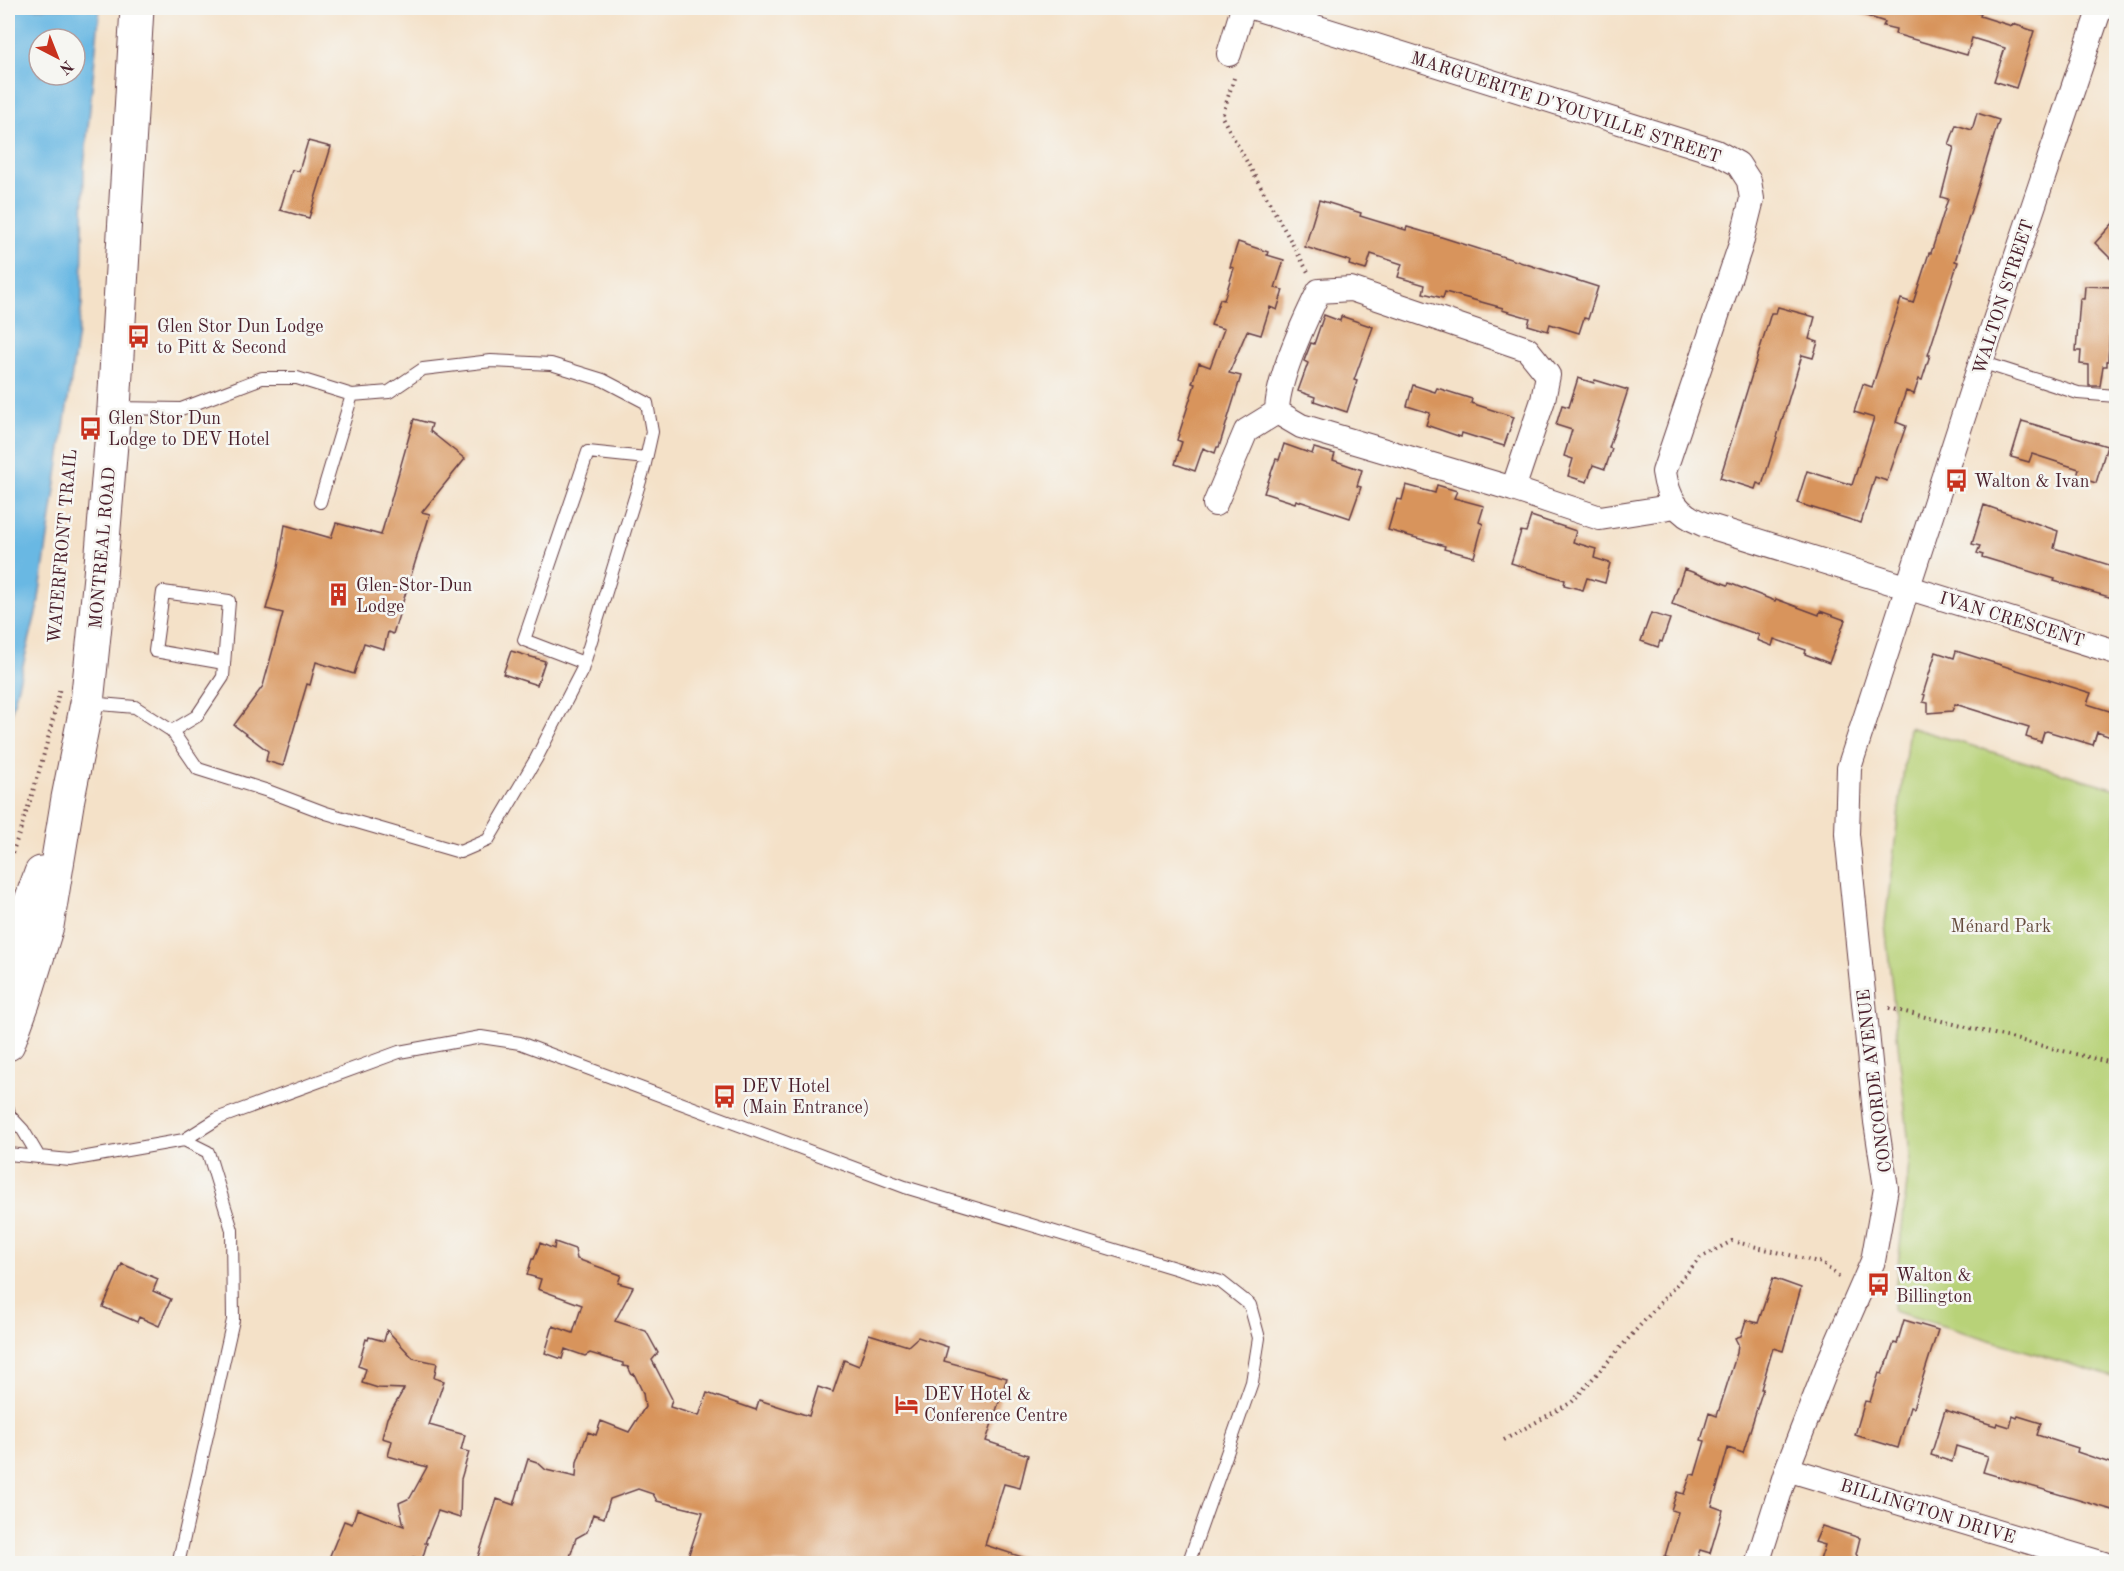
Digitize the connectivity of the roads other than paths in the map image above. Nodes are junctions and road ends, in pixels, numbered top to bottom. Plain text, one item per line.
1 (137, 8) edge
2 (1244, 8) edge
3 (1255, 8) edge
4 (2100, 8) edge
5 (1229, 54) dead end
6 (1981, 363) junction
7 (352, 395) junction
8 (2116, 396) edge
9 (114, 408) junction
10 (1277, 412) junction
11 (646, 458) junction
12 (1513, 489) junction
13 (320, 502) dead end
14 (1215, 504) dead end
15 (1676, 506) junction
16 (1908, 586) junction
17 (2116, 652) edge
18 (224, 663) junction
19 (584, 663) junction
20 (87, 703) junction
21 (172, 731) junction
22 (68, 798) junction
23 (8, 964) edge
24 (8, 1044) edge
25 (8, 1109) edge
26 (184, 1140) junction
27 (39, 1157) junction
28 (9, 1158) edge
29 (1787, 1469) junction
30 (2047, 1556) edge
31 (178, 1563) edge
32 (1188, 1563) edge
33 (1757, 1563) edge
34 (2104, 1563) edge

1 - 9 main road, MONTREAL ROAD
2 - 5 street
3 - 15 street, MARGUERITE D'YOUVILLE STREET
4 - 6 street, WALTON STREET
6 - 8 lane
6 - 16 street, WALTON STREET
7 - 9 lane
7 - 11 lane
7 - 13 lane
9 - 20 main road, MONTREAL ROAD
10 - 12 street
10 - 12 street
10 - 14 street
11 - 19 lane
11 - 19 lane
12 - 15 street
15 - 16 street
16 - 17 street, IVAN CRESCENT
16 - 29 street, CONCORDE AVENUE
18 - 18 lane
18 - 21 lane
19 - 21 lane
20 - 21 lane
20 - 22 main road, MONTREAL ROAD
22 - 23 main road, MONTREAL ROAD
22 - 24 main road, MONTREAL ROAD
25 - 27 lane
26 - 27 lane
26 - 31 lane
26 - 32 lane
27 - 28 lane
29 - 30 street, BILLINGTON DRIVE
29 - 33 street, CONCORDE AVENUE
30 - 34 street, BILLINGTON DRIVE

